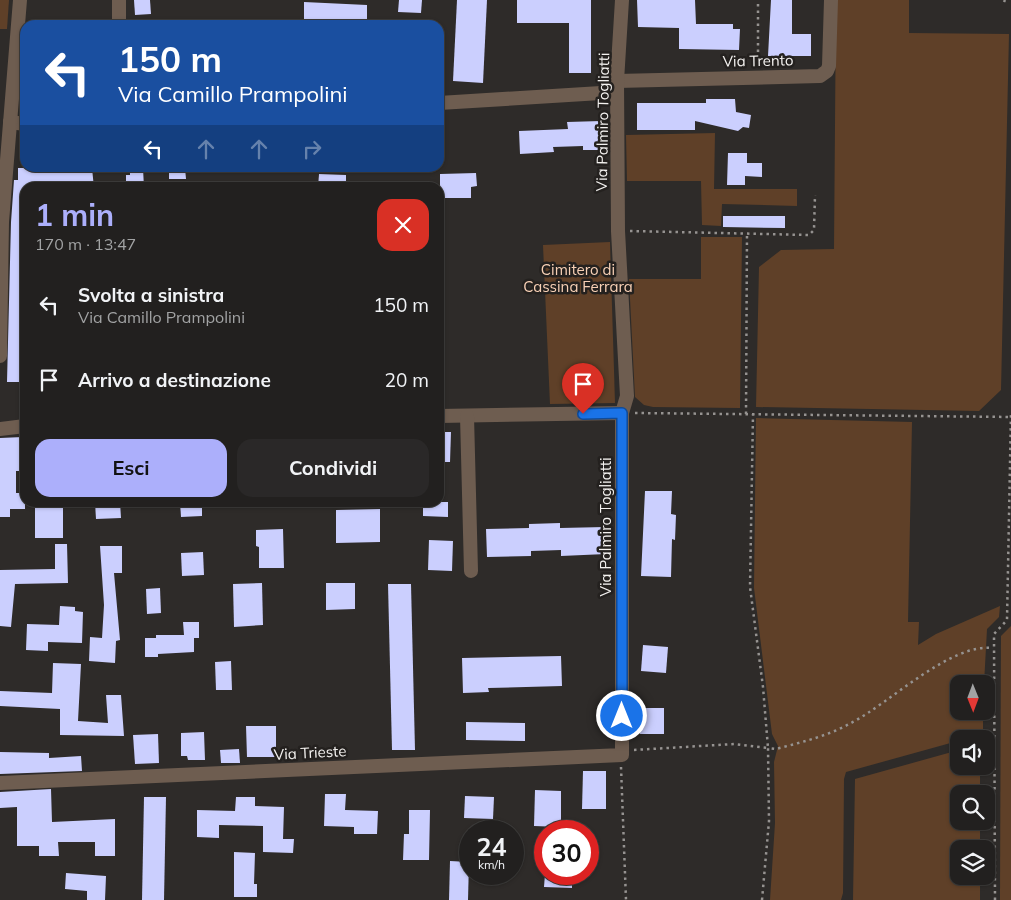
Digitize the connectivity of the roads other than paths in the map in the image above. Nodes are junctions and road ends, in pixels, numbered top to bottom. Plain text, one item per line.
1 (20, 0) edge
2 (119, 0) edge
3 (622, 0) edge
4 (831, 0) edge
5 (119, 20) edge
6 (617, 86) junction
7 (444, 103) edge
8 (10, 122) junction
9 (20, 123) edge
10 (0, 356) edge
11 (622, 413) junction
12 (444, 416) edge
13 (466, 416) junction
14 (20, 427) edge
15 (0, 429) edge
16 (471, 571) dead end
17 (622, 754) joint
18 (0, 783) edge

1 - 8 street
2 - 5 street
3 - 6 street, Via Palmiro Togliatti
4 - 6 street, Via Trento
6 - 7 street, Via Trento
6 - 11 street, Via Palmiro Togliatti
8 - 9 street
8 - 10 street
11 - 13 street
11 - 17 street, Via Palmiro Togliatti
12 - 13 street
13 - 16 street
14 - 15 street
17 - 18 street, Via Trieste

